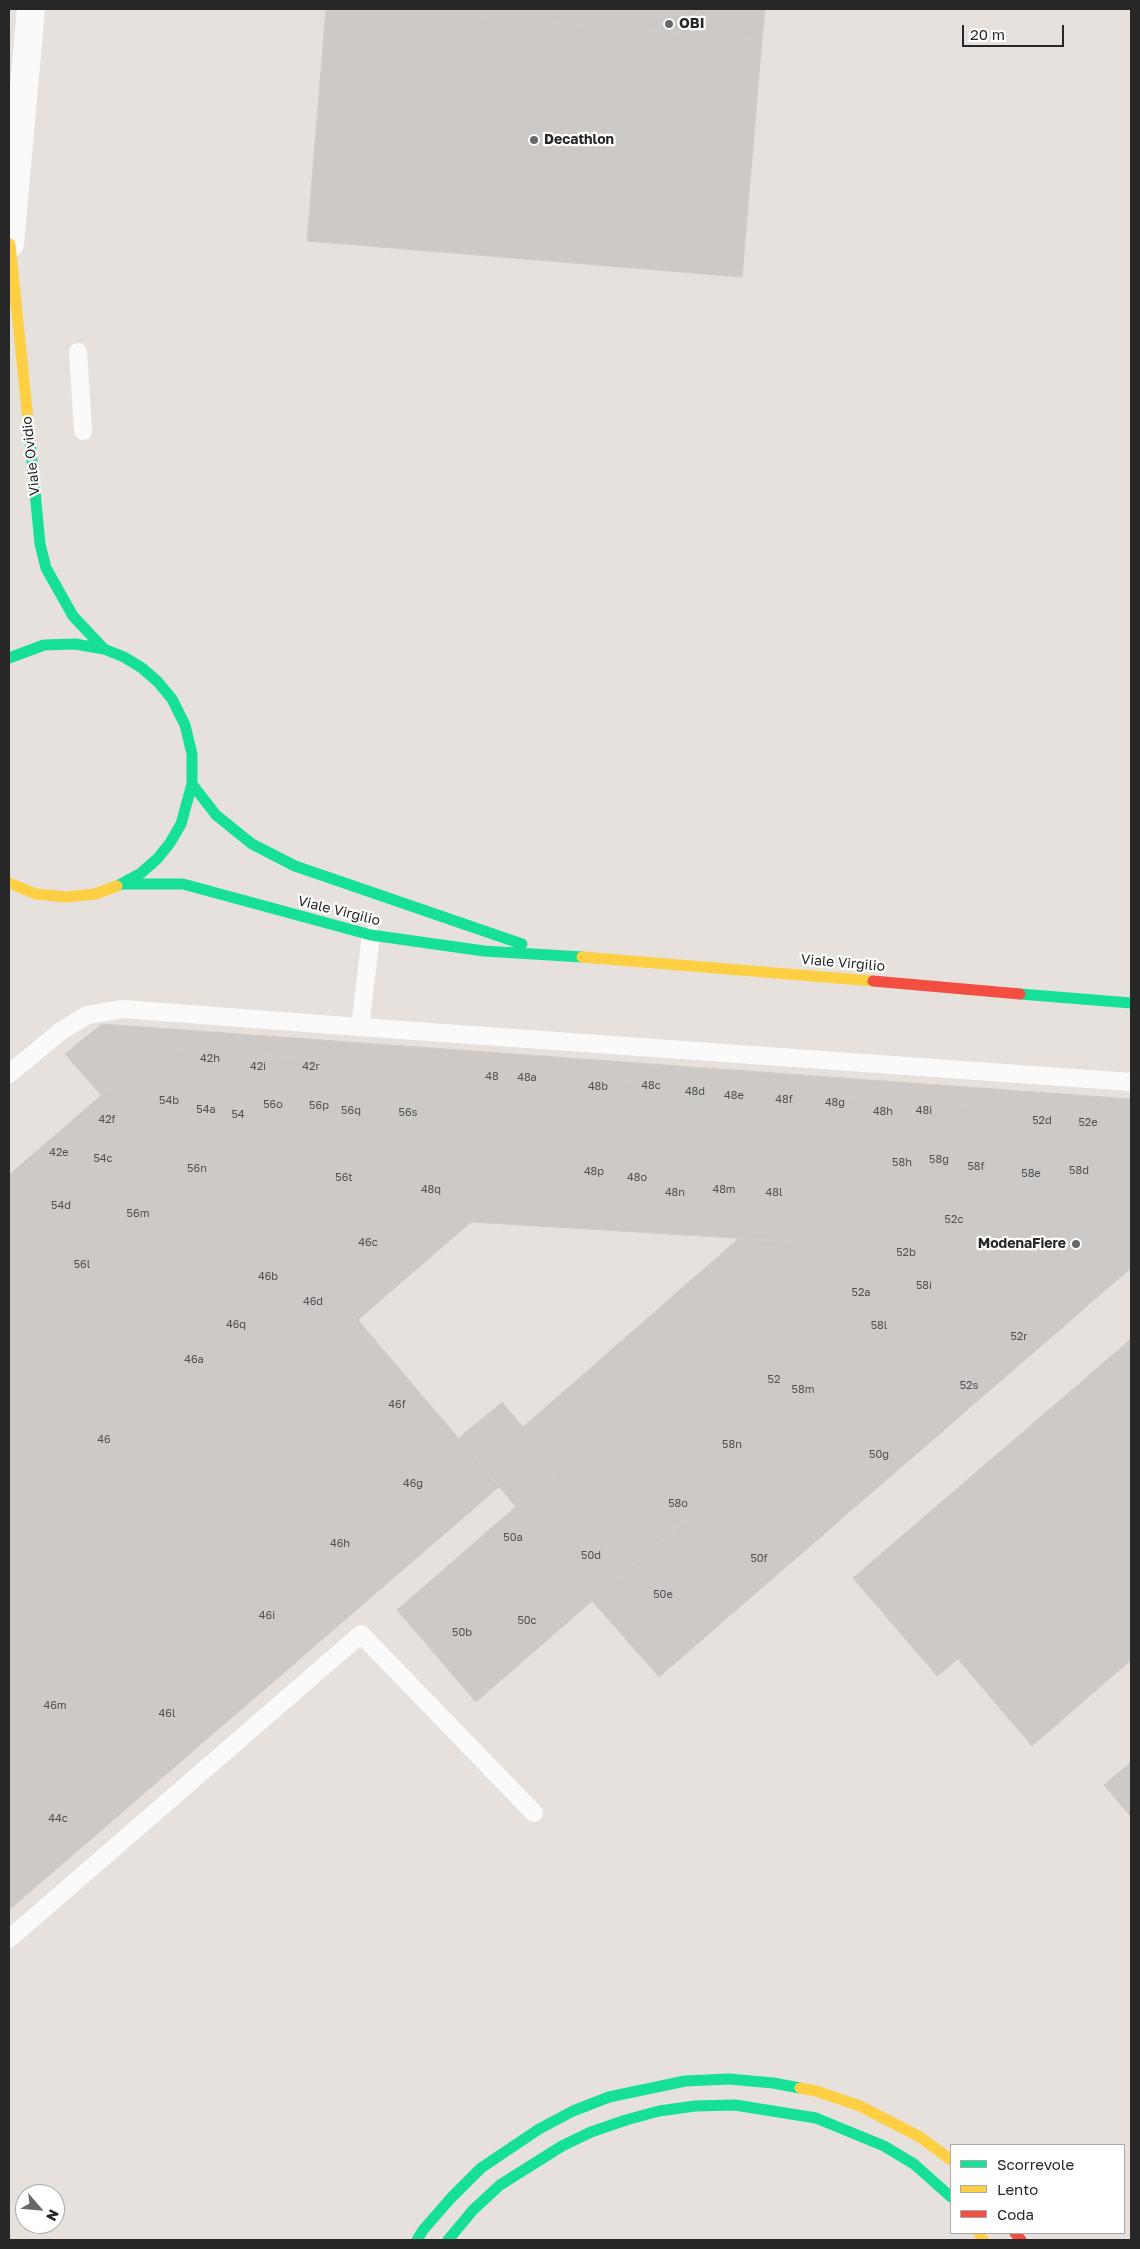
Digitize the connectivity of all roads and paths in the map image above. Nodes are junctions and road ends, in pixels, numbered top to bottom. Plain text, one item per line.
1 (31, 9) edge
2 (10, 252) edge
3 (78, 352) dead end
4 (83, 431) dead end
5 (104, 649) junction
6 (9, 658) edge
7 (192, 784) junction
8 (9, 883) edge
9 (123, 884) junction
10 (371, 935) junction
11 (552, 954) junction
12 (1131, 1003) edge
13 (360, 1027) junction
14 (9, 1074) edge
15 (1131, 1082) edge
16 (534, 1813) dead end
17 (9, 1939) edge
18 (950, 2159) edge
19 (950, 2196) edge
20 (417, 2240) edge
21 (448, 2240) edge

1 - 2 street, Viale Ovidio
2 - 5 main road, Viale Ovidio
3 - 4 lane
5 - 6 main road
5 - 7 main road
7 - 9 main road
7 - 11 main road, Viale Virgilio
8 - 9 main road
9 - 10 main road, Viale Virgilio
10 - 11 main road, Viale Virgilio
10 - 13 lane
11 - 12 main road, Viale Virgilio
13 - 14 lane
13 - 15 lane
16 - 17 lane
18 - 20 main road
19 - 21 main road

